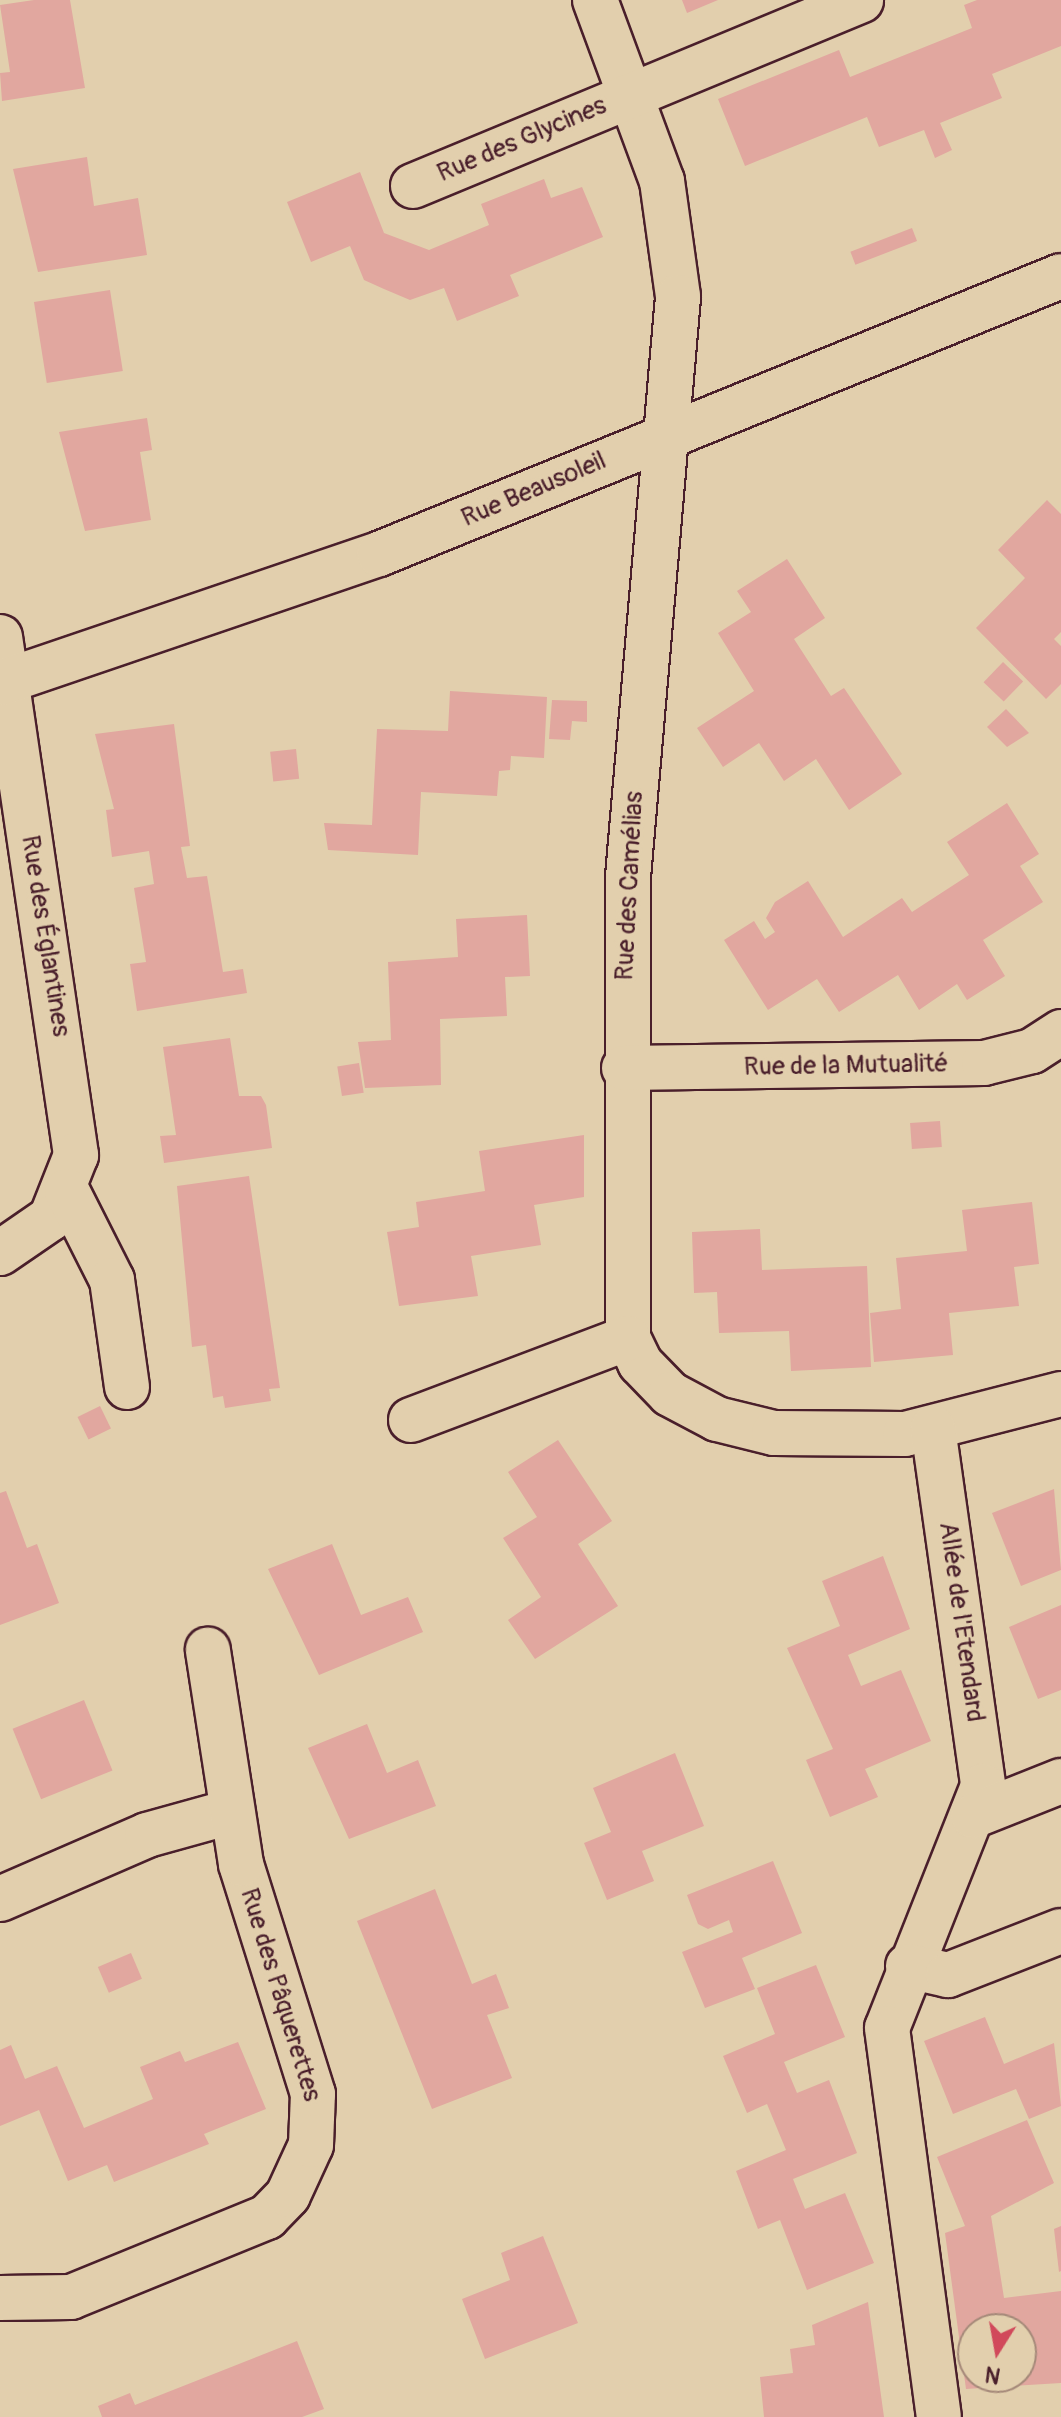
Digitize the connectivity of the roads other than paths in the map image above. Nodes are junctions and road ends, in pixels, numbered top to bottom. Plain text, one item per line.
1 (595, 0) edge
2 (861, 0) edge
3 (631, 95) junction
4 (413, 186) dead end
5 (1061, 276) edge
6 (665, 435) junction
7 (0, 637) edge
8 (3, 682) edge
9 (1061, 1032) edge
10 (624, 1068) junction
11 (67, 1191) junction
12 (0, 1253) edge
13 (628, 1338) junction
14 (127, 1387) dead end
15 (1061, 1394) edge
16 (411, 1420) dead end
17 (933, 1428) junction
18 (208, 1650) dead end
19 (1061, 1781) edge
20 (230, 1812) junction
21 (973, 1816) junction
22 (0, 1899) edge
23 (1061, 1931) edge
24 (908, 1966) junction
25 (0, 2298) edge
26 (939, 2417) edge

1 - 3 street, Rue des Glycines
2 - 3 street, Rue des Glycines
3 - 4 street, Rue des Glycines
3 - 6 street, Rue des Glycines
5 - 6 street, Rue Beausoleil
6 - 8 street, Rue Beausoleil
6 - 10 street, Rue des Camélias
7 - 8 street, Rue des Églantines
8 - 11 street, Rue des Églantines
9 - 10 street, Rue de la Mutualité
10 - 13 street, Rue des Camélias
11 - 12 street, Rue des Églantines
11 - 14 street
13 - 16 street
13 - 17 street
15 - 17 street
17 - 21 street, Allée de l'Etendard
18 - 20 street, Rue des Pâquerettes
19 - 21 street
20 - 22 street
20 - 25 street, Rue des Pâquerettes
21 - 24 street, Allée de l'Etendard
23 - 24 street
24 - 26 street, Allée de l'Etendard

